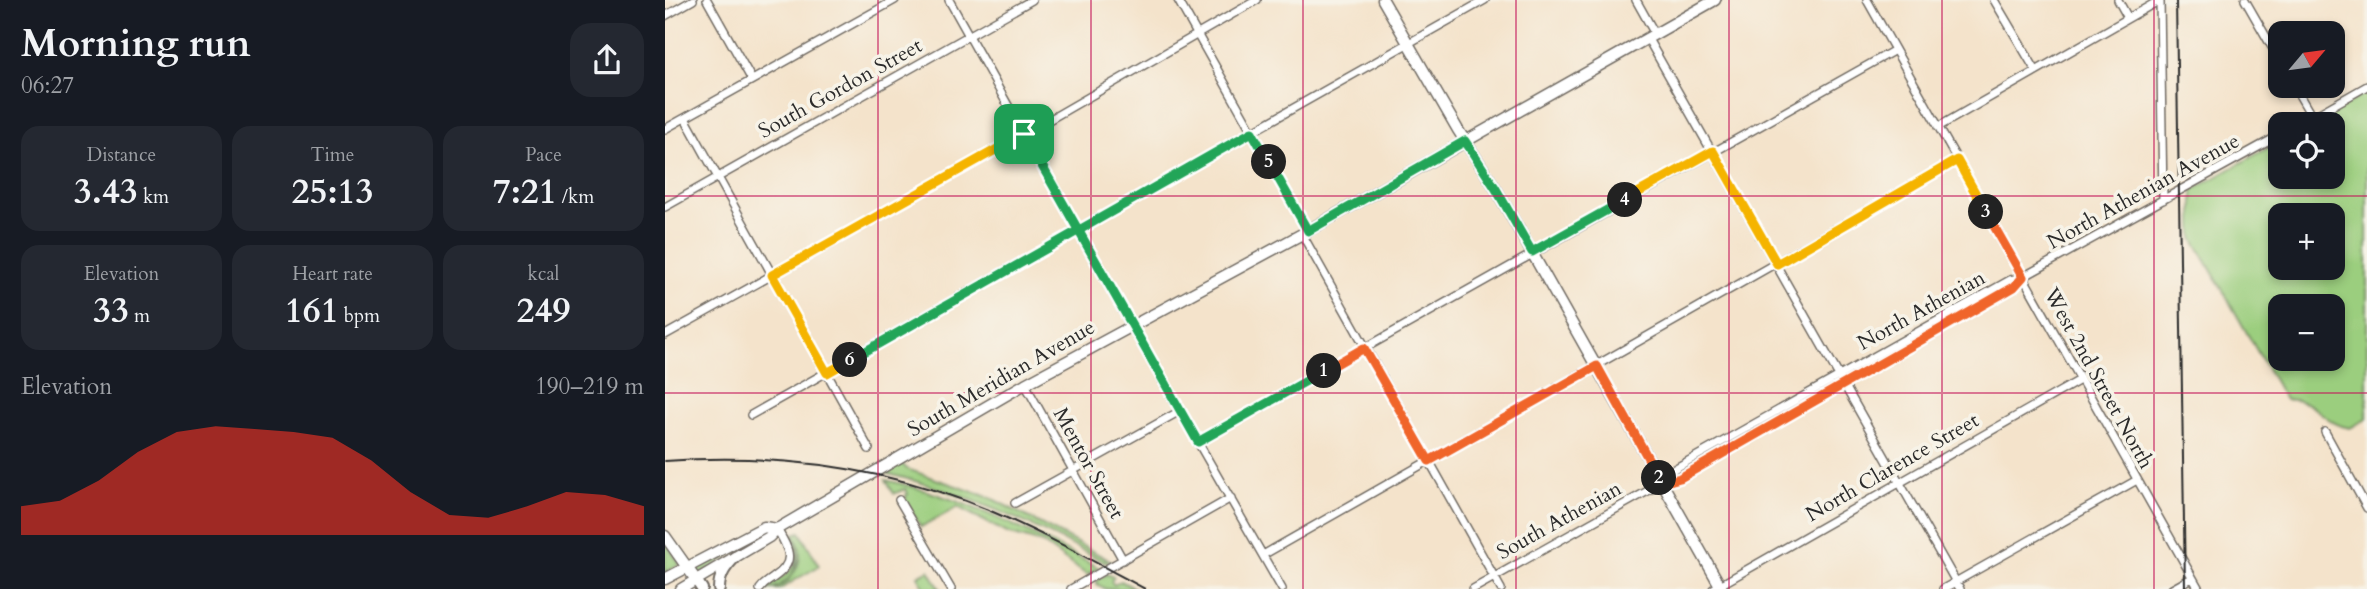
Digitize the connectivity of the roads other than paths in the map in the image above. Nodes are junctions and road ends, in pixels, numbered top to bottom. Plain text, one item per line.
1 (694, 0) edge
2 (708, 0) edge
3 (895, 0) edge
4 (949, 0) edge
5 (1032, 0) edge
6 (1178, 0) edge
7 (1257, 0) edge
8 (1383, 0) edge
9 (1485, 0) edge
10 (1636, 0) edge
11 (1715, 0) edge
12 (1867, 0) edge
13 (1994, 0) edge
14 (2118, 0) edge
15 (2160, 0) edge
16 (2245, 0) edge
17 (665, 16) edge
18 (2128, 18) junction
19 (1198, 34) junction
20 (969, 36) junction
21 (1651, 37) junction
22 (2268, 40) edge
23 (1407, 43) junction
24 (1895, 50) junction
25 (2036, 71) junction
26 (753, 80) junction
27 (2367, 86) edge
28 (2321, 112) edge
29 (685, 118) junction
30 (1938, 127) junction
31 (665, 129) edge
32 (1252, 132) junction
33 (1024, 134) junction
34 (1465, 141) junction
35 (2268, 142) edge
36 (1713, 151) junction
37 (1957, 160) junction
38 (717, 177) junction
39 (2164, 200) junction
40 (665, 206) edge
41 (1078, 231) junction
42 (1305, 233) junction
43 (1532, 252) junction
44 (1777, 264) junction
45 (772, 275) junction
46 (2023, 277) junction
47 (1132, 327) junction
48 (665, 335) edge
49 (1364, 348) junction
50 (1597, 366) junction
51 (827, 373) junction
52 (1840, 375) junction
53 (2080, 380) junction
54 (1845, 383) junction
55 (1025, 384) junction
56 (1180, 411) junction
57 (751, 415) dead end
58 (2325, 432) dead end
59 (1198, 442) junction
60 (869, 449) dead end
61 (1429, 461) junction
62 (1073, 470) junction
63 (2137, 480) junction
64 (1901, 482) junction
65 (1662, 483) junction
66 (2363, 493) edge
67 (1231, 498) junction
68 (899, 500) dead end
69 (1015, 503) dead end
70 (2367, 508) edge
71 (777, 529) junction
72 (665, 536) edge
73 (1263, 555) junction
74 (735, 557) junction
75 (1122, 560) junction
76 (687, 567) junction
77 (1494, 576) junction
78 (2192, 578) junction
79 (665, 579) edge
80 (699, 585) edge
81 (1958, 585) edge
82 (1718, 588) edge
83 (681, 589) edge
84 (719, 589) edge
85 (760, 589) edge
86 (951, 589) edge
87 (1071, 589) edge
88 (1282, 589) edge
89 (1473, 589) edge
90 (1501, 589) edge
91 (1943, 589) edge
92 (2172, 589) edge
93 (2199, 589) edge

1 - 17 street
2 - 26 street
3 - 26 street
4 - 20 street
5 - 20 street, South Gordon Street
6 - 19 street
7 - 19 street
8 - 23 main road
9 - 23 street
10 - 21 street
11 - 21 main road, South Meridian Avenue
12 - 24 street, West 2nd Street North
13 - 25 street
14 - 18 street
15 - 18 street
15 - 39 street
16 - 22 street
18 - 25 street
19 - 32 street
19 - 33 street
20 - 33 street
20 - 38 street, South Gordon Street
21 - 34 main road, South Meridian Avenue
21 - 36 street
23 - 32 street
23 - 34 main road
24 - 30 street, West 2nd Street North
24 - 36 street
25 - 30 street
26 - 29 street
27 - 28 street
29 - 31 street
29 - 38 street
30 - 37 street, West 2nd Street North
32 - 41 street
32 - 42 street
33 - 41 street
33 - 45 street
34 - 42 main road, South Meridian Avenue
34 - 43 main road
35 - 39 street, North Athenian Avenue
36 - 43 street
36 - 44 street
37 - 44 street
37 - 46 street, West 2nd Street North
38 - 40 street, South Gordon Street
38 - 45 street
39 - 46 street, North Athenian Avenue
41 - 47 street
41 - 51 street
42 - 47 main road, South Meridian Avenue
42 - 49 street
43 - 49 street
43 - 50 main road
44 - 50 street
44 - 52 street
45 - 48 street
45 - 51 street
46 - 52 street, North Athenian
46 - 53 street, West 2nd Street North
46 - 54 street, North Athenian
47 - 55 main road, South Meridian Avenue
47 - 56 street
49 - 59 street
49 - 61 street
50 - 61 street
50 - 65 main road
51 - 57 street
51 - 60 street
52 - 54 street
52 - 65 street, North Athenian
53 - 63 street, West 2nd Street North
53 - 64 street, North Clarence Street
54 - 64 street
54 - 65 street, North Athenian
55 - 62 street, Mentor Street
55 - 71 main road, South Meridian Avenue
56 - 59 street
56 - 62 street
58 - 66 street
59 - 67 street
61 - 73 street
61 - 77 street
62 - 69 street
62 - 75 street, Mentor Street
63 - 78 street, West 2nd Street North
63 - 81 street
64 - 81 street
64 - 82 street, North Clarence Street
65 - 77 street, South Athenian
65 - 82 main road
66 - 70 street
67 - 73 street
67 - 75 street
68 - 86 street
71 - 74 main road, South Meridian Avenue
71 - 76 main road, South Meridian Avenue
71 - 85 street
72 - 76 main road
73 - 88 street
74 - 80 main road, South Meridian Avenue
74 - 84 highway
75 - 87 street
76 - 79 main road, South Meridian Avenue
76 - 80 main road
77 - 89 street, South Athenian
77 - 90 street
78 - 92 street
78 - 93 street, West 2nd Street North
80 - 83 main road, South Meridian Avenue
81 - 91 street

